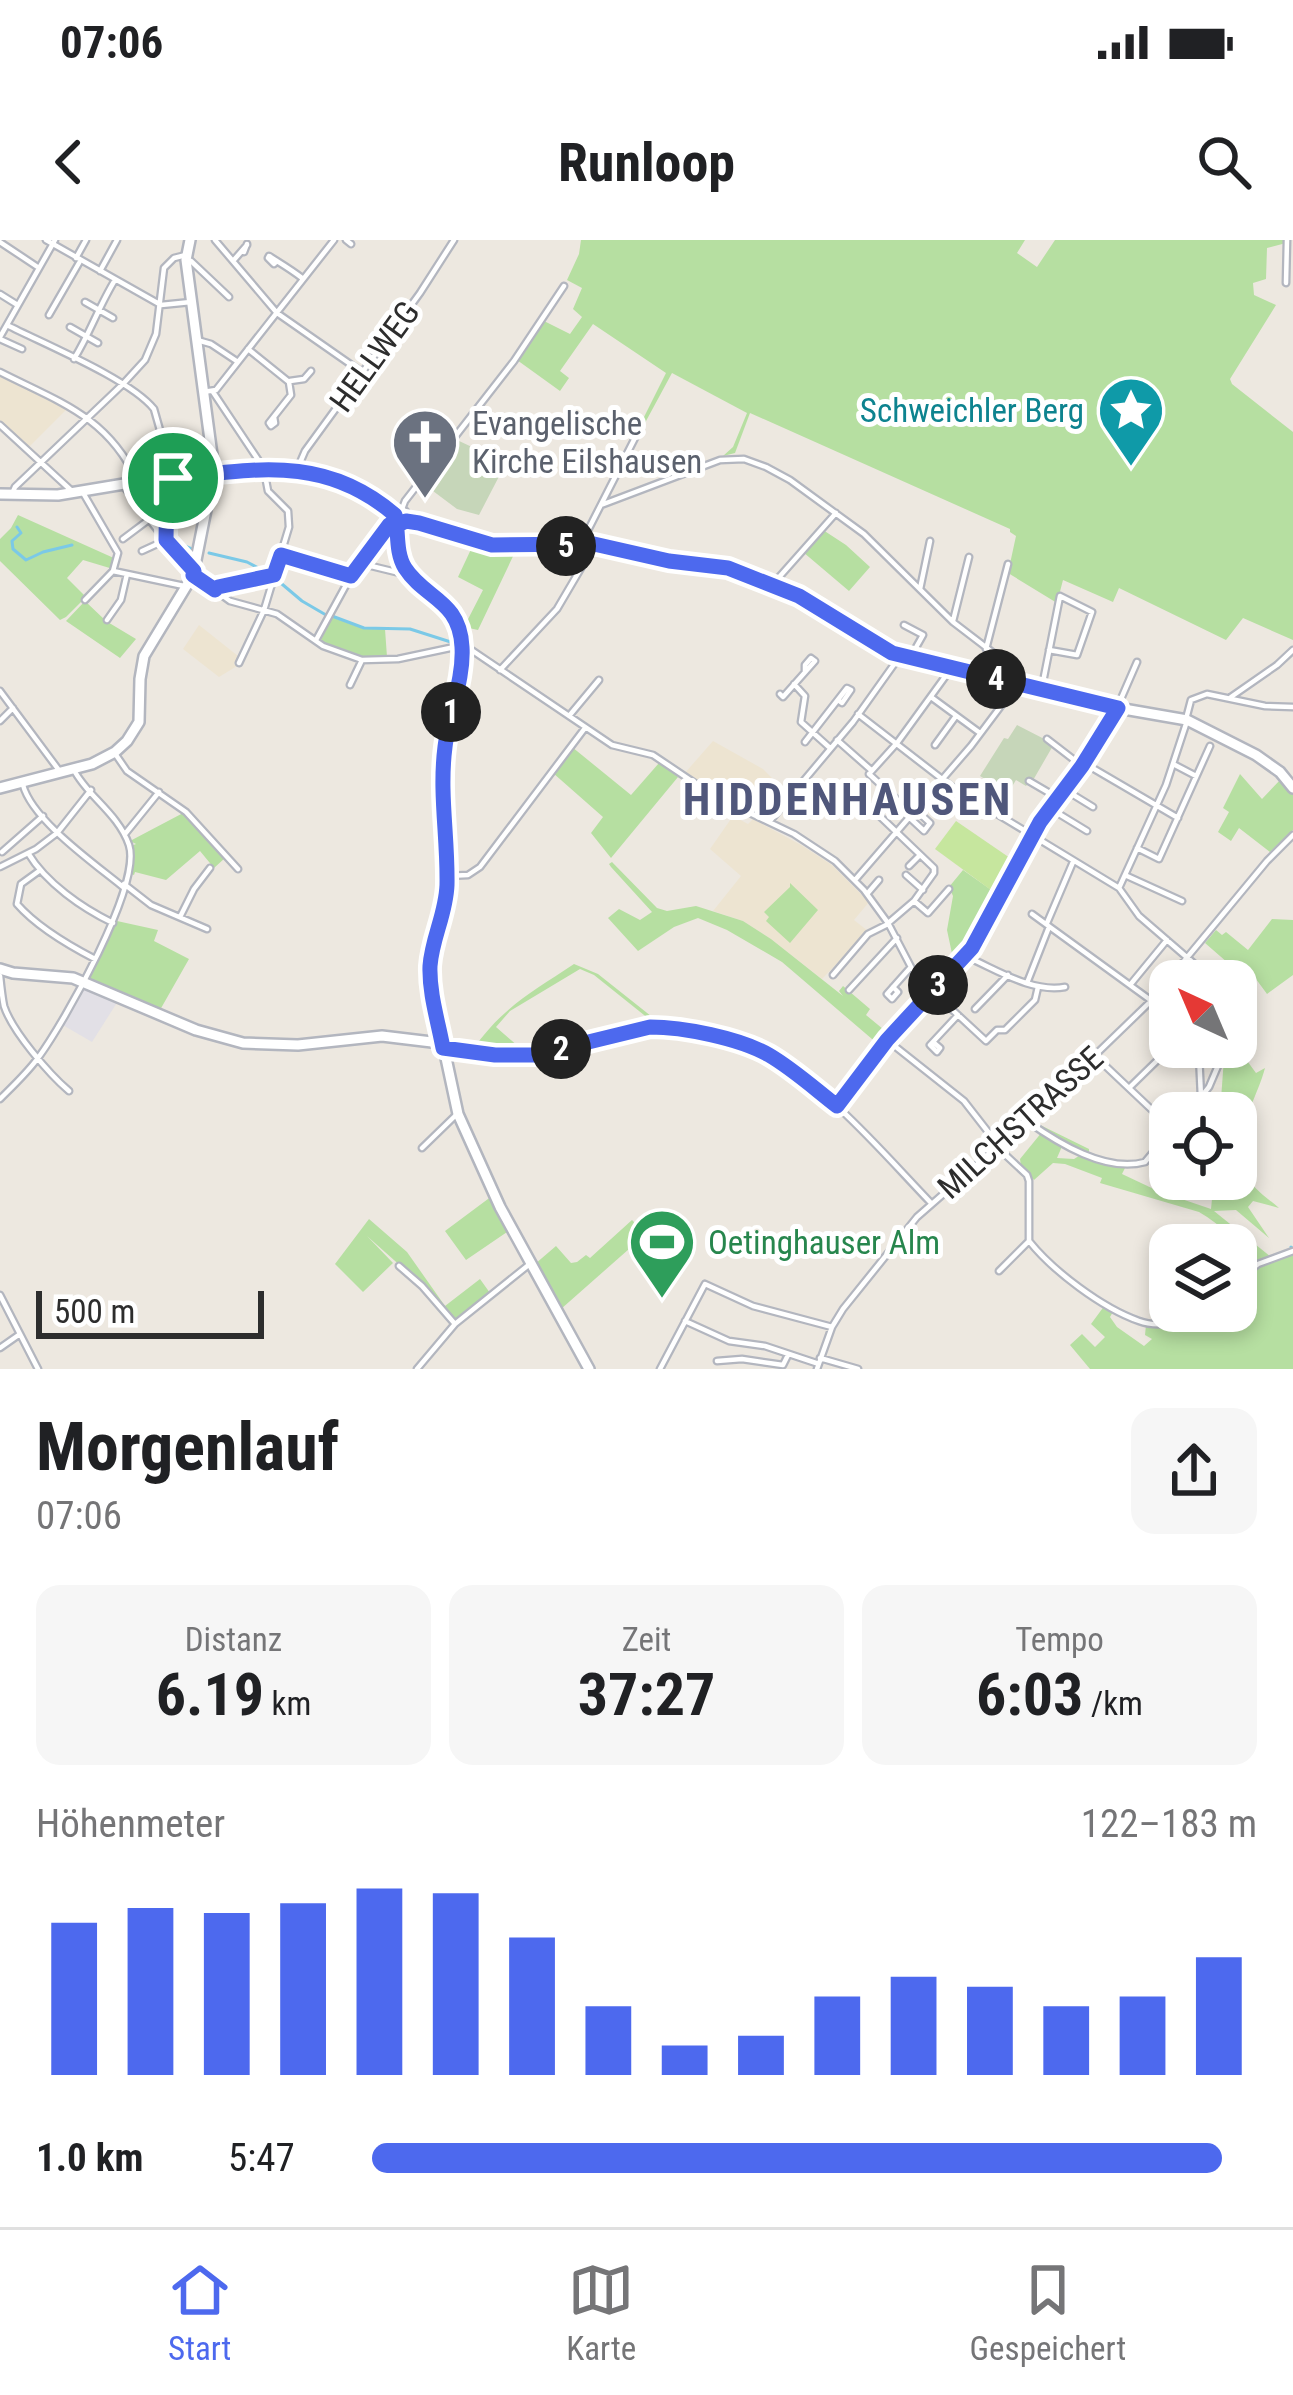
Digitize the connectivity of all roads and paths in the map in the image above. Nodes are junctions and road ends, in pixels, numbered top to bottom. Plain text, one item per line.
1 (86, 240) edge
2 (117, 240) edge
3 (215, 240) edge
4 (334, 240) edge
5 (454, 240) edge
6 (1287, 240) edge
7 (52, 241) edge
8 (0, 242) edge
9 (186, 249) edge
10 (244, 252) dead end
11 (78, 260) junction
12 (277, 261) dead end
13 (233, 262) junction
14 (40, 268) junction
15 (100, 271) junction
16 (304, 279) junction
17 (115, 280) junction
18 (1286, 283) dead end
19 (564, 286) dead end
20 (0, 294) edge
21 (229, 297) dead end
22 (85, 302) dead end
23 (191, 302) junction
24 (18, 305) junction
25 (161, 305) junction
26 (98, 309) junction
27 (278, 313) junction
28 (49, 316) dead end
29 (113, 318) dead end
30 (70, 327) dead end
31 (2, 332) edge
32 (87, 337) junction
33 (197, 340) junction
34 (98, 344) dead end
35 (248, 349) junction
36 (22, 350) dead end
37 (74, 359) junction
38 (238, 362) junction
39 (311, 371) dead end
40 (0, 372) edge
41 (363, 373) junction
42 (289, 382) junction
43 (123, 384) junction
44 (208, 392) junction
45 (89, 416) junction
46 (274, 417) dead end
47 (1, 429) edge
48 (637, 434) dead end
49 (41, 461) junction
50 (264, 468) junction
51 (296, 472) junction
52 (213, 475) junction
53 (170, 478) junction
54 (137, 482) junction
55 (122, 484) junction
56 (78, 492) junction
57 (6, 494) edge
58 (601, 505) junction
59 (836, 513) junction
60 (400, 518) junction
61 (149, 520) junction
62 (123, 539) dead end
63 (166, 540) junction
64 (930, 541) dead end
65 (585, 544) junction
66 (142, 551) dead end
67 (281, 555) junction
68 (970, 557) dead end
69 (360, 563) junction
70 (1008, 563) dead end
71 (113, 571) junction
72 (194, 573) junction
73 (127, 574) junction
74 (410, 574) junction
75 (274, 575) junction
76 (351, 576) junction
77 (773, 584) junction
78 (188, 587) junction
79 (215, 590) junction
80 (920, 590) junction
81 (85, 600) dead end
82 (264, 610) junction
83 (107, 620) dead end
84 (952, 622) junction
85 (904, 625) dead end
86 (316, 641) junction
87 (463, 649) junction
88 (986, 649) junction
89 (1049, 650) junction
90 (1293, 650) edge
91 (896, 658) junction
92 (362, 660) junction
93 (1137, 662) dead end
94 (239, 663) dead end
95 (951, 668) junction
96 (500, 670) junction
97 (805, 671) dead end
98 (599, 680) dead end
99 (1017, 684) junction
100 (350, 685) dead end
101 (1041, 689) junction
102 (0, 691) edge
103 (931, 697) junction
104 (1237, 697) junction
105 (838, 700) dead end
106 (1293, 706) edge
107 (13, 708) junction
108 (1118, 708) junction
109 (858, 714) junction
110 (956, 715) junction
111 (569, 716) junction
112 (1186, 719) junction
113 (0, 721) edge
114 (585, 728) junction
115 (813, 733) junction
116 (981, 734) junction
117 (1047, 739) dead end
118 (837, 740) junction
119 (805, 742) dead end
120 (896, 743) junction
121 (934, 745) dead end
122 (1210, 746) dead end
123 (830, 748) junction
124 (115, 752) junction
125 (1173, 764) junction
126 (1083, 765) junction
127 (74, 770) junction
128 (871, 770) junction
129 (61, 773) junction
130 (1196, 776) junction
131 (944, 779) junction
132 (1029, 781) dead end
133 (23, 782) junction
134 (0, 788) edge
135 (1293, 788) edge
136 (91, 790) junction
137 (1065, 790) junction
138 (159, 792) junction
139 (1058, 798) junction
140 (1155, 805) junction
141 (1093, 807) dead end
142 (1050, 809) junction
143 (851, 813) dead end
144 (913, 814) junction
145 (43, 815) junction
146 (1178, 818) junction
147 (769, 822) junction
148 (1087, 831) dead end
149 (57, 833) junction
150 (896, 834) junction
151 (124, 835) junction
152 (1033, 835) junction
153 (1293, 835) edge
154 (1136, 848) junction
155 (1, 851) edge
156 (28, 853) junction
157 (920, 855) junction
158 (1074, 860) junction
159 (10, 862) junction
160 (910, 866) dead end
161 (0, 867) edge
162 (210, 868) dead end
163 (238, 868) dead end
164 (39, 871) junction
165 (906, 875) dead end
166 (1125, 875) junction
167 (447, 876) junction
168 (855, 880) junction
169 (879, 880) dead end
170 (123, 885) junction
171 (1119, 888) junction
172 (949, 889) dead end
173 (923, 890) junction
174 (867, 894) junction
175 (914, 901) junction
176 (1181, 901) dead end
177 (1032, 914) dead end
178 (180, 917) junction
179 (113, 923) junction
180 (888, 923) junction
181 (1048, 924) junction
182 (207, 929) dead end
183 (896, 938) junction
184 (1167, 940) junction
185 (965, 956) junction
186 (1187, 958) junction
187 (95, 959) junction
188 (1189, 960) edge
189 (911, 967) junction
190 (0, 973) edge
191 (833, 975) dead end
192 (1008, 975) junction
193 (83, 982) junction
194 (1027, 983) junction
195 (1130, 985) junction
196 (893, 987) dead end
197 (1038, 987) junction
198 (1065, 987) dead end
199 (849, 990) dead end
200 (1, 991) edge
201 (932, 991) junction
202 (1149, 999) edge
203 (1149, 1003) edge
204 (974, 1009) dead end
205 (958, 1015) junction
206 (887, 1040) junction
207 (933, 1042) dead end
208 (443, 1048) junction
209 (1094, 1056) junction
210 (38, 1059) junction
211 (1149, 1068) edge
212 (1129, 1088) junction
213 (69, 1091) dead end
214 (0, 1099) edge
215 (837, 1106) junction
216 (1149, 1108) edge
217 (458, 1114) junction
218 (1027, 1121) junction
219 (998, 1146) junction
220 (422, 1148) dead end
221 (1149, 1157) edge
222 (931, 1203) junction
223 (1029, 1241) junction
224 (1293, 1251) edge
225 (531, 1263) junction
226 (1257, 1265) edge
227 (399, 1266) dead end
228 (999, 1271) dead end
229 (0, 1295) edge
230 (685, 1321) junction
231 (1149, 1322) edge
232 (455, 1324) junction
233 (832, 1327) junction
234 (20, 1334) junction
235 (0, 1348) edge
236 (788, 1354) junction
237 (717, 1361) dead end
238 (818, 1363) edge
239 (38, 1369) edge
240 (418, 1369) edge
241 (589, 1369) edge
242 (660, 1369) edge
243 (858, 1369) edge

1 - 11 street
2 - 15 street
3 - 13 street
4 - 16 street
5 - 41 street, HELLWEG
6 - 18 street
7 - 11 street
7 - 14 street
8 - 14 street
9 - 21 street
9 - 23 main road
9 - 25 street
10 - 13 street
11 - 15 street
11 - 28 street
12 - 16 street
13 - 27 street
14 - 24 street
15 - 17 street
16 - 27 street
17 - 25 street
17 - 26 street
19 - 60 street
20 - 24 street
22 - 26 street
23 - 25 street
23 - 33 main road
24 - 31 street
25 - 43 street
26 - 29 street
26 - 32 street
27 - 35 street
27 - 41 street
30 - 32 street
31 - 36 street
31 - 37 street
32 - 34 street
32 - 37 street
33 - 38 street
33 - 44 main road
35 - 38 street
35 - 42 street
37 - 43 street
38 - 44 street
39 - 42 street
40 - 45 street
41 - 51 street, HELLWEG
42 - 46 street
43 - 45 street
43 - 53 street
44 - 50 street
44 - 52 main road
45 - 49 street
45 - 54 street
47 - 49 street
48 - 58 street
49 - 56 street
49 - 57 street
50 - 51 main road
50 - 52 main road
50 - 67 street
51 - 60 main road
52 - 53 main road
52 - 72 main road
53 - 54 main road
53 - 63 street
54 - 55 main road
55 - 56 main road
55 - 61 street
56 - 57 main road
56 - 71 street
58 - 59 street
58 - 65 street
59 - 77 street
59 - 80 street
60 - 65 main road
60 - 69 street
60 - 74 main road
61 - 62 street
61 - 63 street
63 - 66 street
63 - 72 street
64 - 80 street
65 - 77 main road
65 - 96 street
67 - 75 street
67 - 76 street
68 - 84 street
69 - 74 street
69 - 76 street
70 - 88 street
71 - 73 street
71 - 81 street
72 - 78 main road
72 - 79 street
73 - 78 street
73 - 83 street
74 - 87 main road
75 - 79 street
75 - 82 street
76 - 86 street
77 - 91 main road
78 - 124 main road
79 - 82 street
80 - 84 street
82 - 86 street
82 - 94 street
84 - 88 street
85 - 91 street
86 - 92 street
87 - 92 street
87 - 96 street
87 - 167 main road
88 - 99 street
89 - 89 street
89 - 101 street
90 - 104 street
91 - 95 main road
91 - 109 street
92 - 100 street
93 - 108 street
95 - 99 main road
95 - 103 street
96 - 111 street
97 - 115 street
98 - 111 street
99 - 101 main road
99 - 116 street
101 - 108 main road
102 - 107 street
103 - 110 street
103 - 120 street
104 - 106 street
104 - 112 street
105 - 115 street
107 - 113 street
107 - 129 street
108 - 112 main road
108 - 126 street
109 - 118 street
109 - 120 street
110 - 116 street
110 - 121 street
111 - 114 street
112 - 125 street
112 - 135 main road
114 - 147 street
114 - 167 street
115 - 119 street
115 - 123 street
116 - 131 street
117 - 126 street
118 - 123 street
118 - 128 street
120 - 128 street
120 - 131 street
122 - 130 street
123 - 147 street
124 - 127 main road
124 - 138 street
125 - 130 street
125 - 140 street
126 - 137 street
126 - 140 street
127 - 129 main road
127 - 136 street
128 - 144 street
129 - 133 main road
130 - 146 street
131 - 144 street
131 - 152 street
132 - 139 street
133 - 134 main road
133 - 145 street
136 - 149 street
136 - 151 street
137 - 139 street
137 - 141 street
138 - 151 street
138 - 163 street
139 - 142 street
140 - 146 street
140 - 154 street
142 - 148 street
142 - 152 street
143 - 150 street
144 - 150 street
145 - 149 street
145 - 155 street
146 - 154 street
147 - 168 street
149 - 156 street
149 - 170 street
150 - 157 street
150 - 168 street
151 - 170 street
152 - 158 street
152 - 185 street
153 - 186 street, MILCHSTRASSE
154 - 166 street
155 - 159 street
156 - 159 street
156 - 164 street
157 - 160 street
157 - 173 street
158 - 171 street
158 - 181 street
159 - 161 street
162 - 178 street
164 - 179 street
164 - 187 street
165 - 173 street
166 - 171 street
166 - 176 street
167 - 208 main road
168 - 174 street
169 - 174 street
170 - 178 street
170 - 179 street
171 - 184 street
172 - 175 street
173 - 175 street
174 - 180 street
175 - 180 street
177 - 181 street
178 - 182 street
179 - 187 street
180 - 183 street
180 - 191 street
181 - 194 street
181 - 195 street
183 - 189 street
183 - 199 street
184 - 186 street
184 - 195 street
185 - 192 street
185 - 201 street
186 - 188 street
187 - 193 street
189 - 196 street
189 - 201 street
190 - 193 main road
190 - 200 street
192 - 194 street
192 - 204 street
193 - 208 main road
193 - 210 street
194 - 197 street
195 - 202 street
197 - 198 street
197 - 205 street
200 - 210 street
201 - 205 street
201 - 206 street
203 - 209 street, MILCHSTRASSE
205 - 207 street
206 - 215 street
206 - 219 street
208 - 215 street
208 - 217 main road
209 - 212 street
209 - 218 street, MILCHSTRASSE
210 - 213 street
210 - 214 street
211 - 212 street
212 - 216 street
215 - 222 street
217 - 220 street
217 - 225 main road
218 - 219 street, MILCHSTRASSE
218 - 221 street
219 - 222 street, MILCHSTRASSE
219 - 223 street
222 - 233 street, MILCHSTRASSE
223 - 228 street
223 - 231 street
224 - 226 street
225 - 232 street
225 - 241 main road
227 - 232 street
229 - 234 street
230 - 233 street
230 - 236 street
230 - 242 street
232 - 240 street
233 - 238 street, MILCHSTRASSE
234 - 235 street
234 - 239 street
236 - 237 street
236 - 238 street
238 - 243 street

